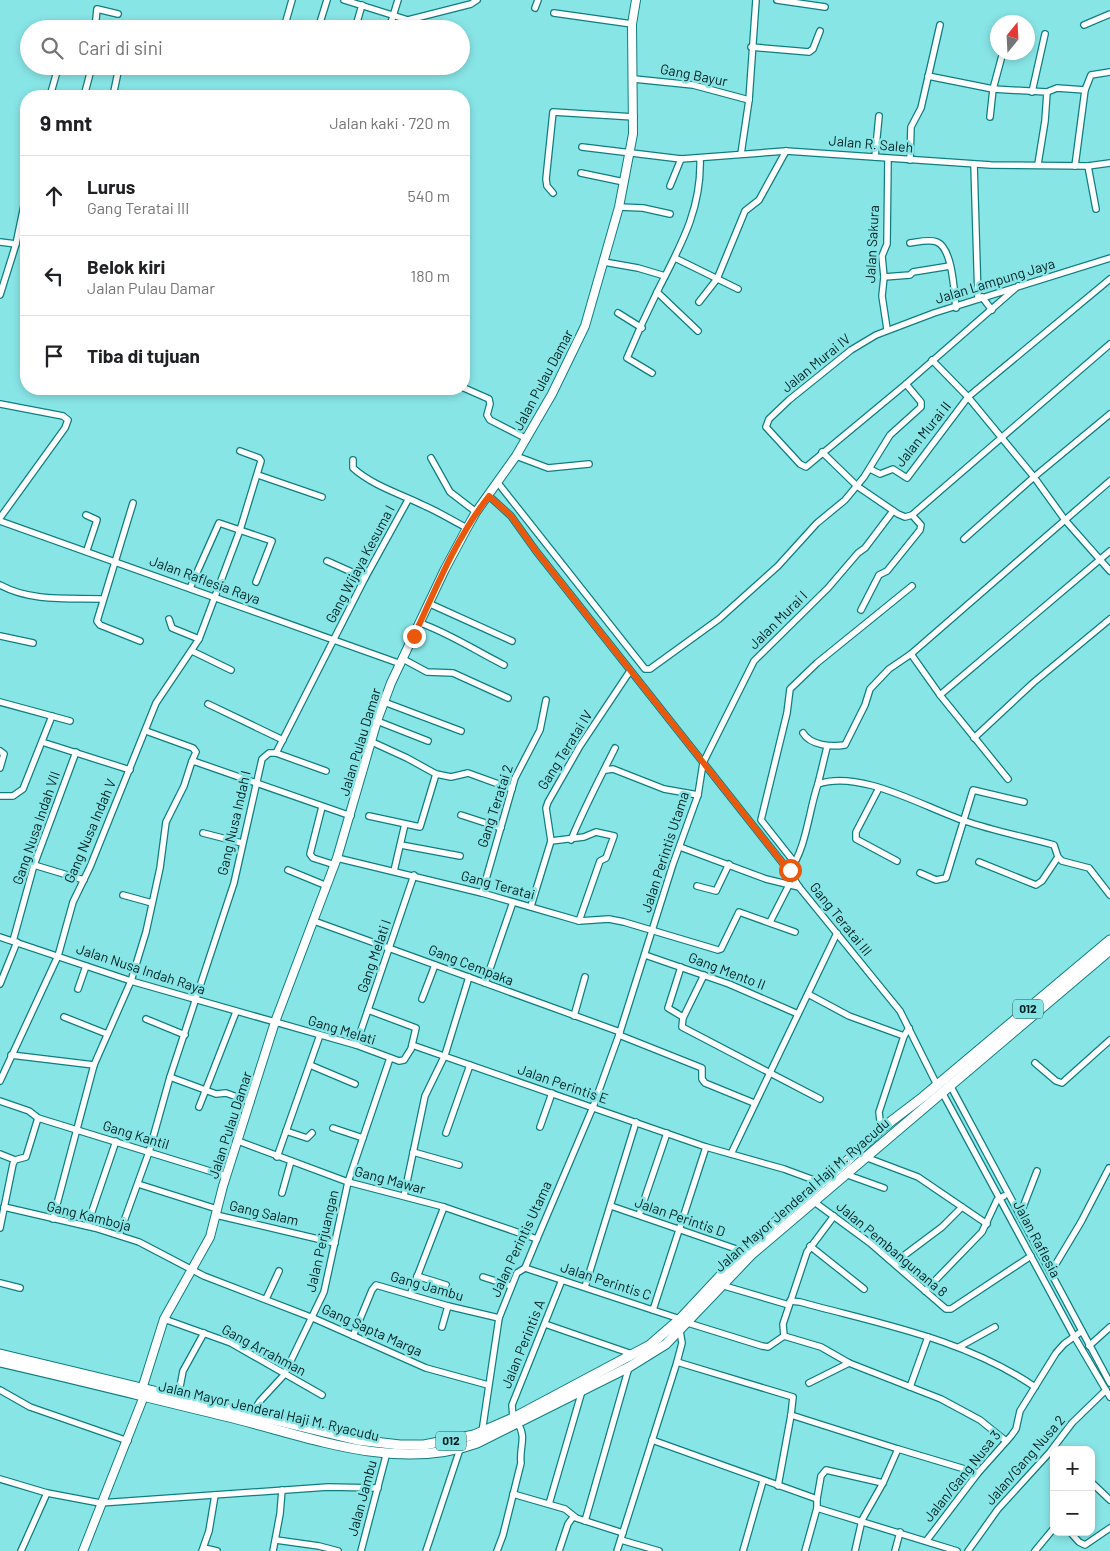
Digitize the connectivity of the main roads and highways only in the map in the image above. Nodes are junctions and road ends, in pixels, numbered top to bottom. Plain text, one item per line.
1 (1110, 940) edge
2 (1110, 950) edge
3 (944, 1086) junction
4 (864, 1158) junction
5 (846, 1162) junction
6 (825, 1184) junction
7 (684, 1321) junction
8 (0, 1354) edge
9 (0, 1362) edge
10 (143, 1392) junction
11 (515, 1421) junction
12 (318, 1436) junction

1 - 3 main road, Jalan Mayor Jenderal Haji M. Ryacudu / 012
2 - 3 main road, Jalan Mayor Jenderal Haji M. Ryacudu
3 - 4 main road, Jalan Mayor Jenderal Haji M. Ryacudu
3 - 5 main road, Jalan Mayor Jenderal Haji M. Ryacudu
4 - 5 main road
4 - 6 main road, Jalan Mayor Jenderal Haji M. Ryacudu
5 - 6 main road, Jalan Mayor Jenderal Haji M. Ryacudu
6 - 7 main road, Jalan Mayor Jenderal Haji M. Ryacudu / 012
6 - 7 main road, Jalan Mayor Jenderal Haji M. Ryacudu / 012
7 - 11 main road, Jalan Mayor Jenderal Haji M. Ryacudu / 012
7 - 11 main road, Jalan Mayor Jenderal Haji M. Ryacudu / 012
8 - 10 main road, Jalan Mayor Jenderal Haji M. Ryacudu / 012
9 - 10 main road, Jalan Mayor Jenderal Haji M. Ryacudu / 012
10 - 12 main road, Jalan Mayor Jenderal Haji M. Ryacudu / 012
10 - 12 main road, Jalan Mayor Jenderal Haji M. Ryacudu / 012
11 - 12 main road, Jalan Mayor Jenderal Haji M. Ryacudu / 012
11 - 12 main road, Jalan Mayor Jenderal Haji M. Ryacudu / 012

